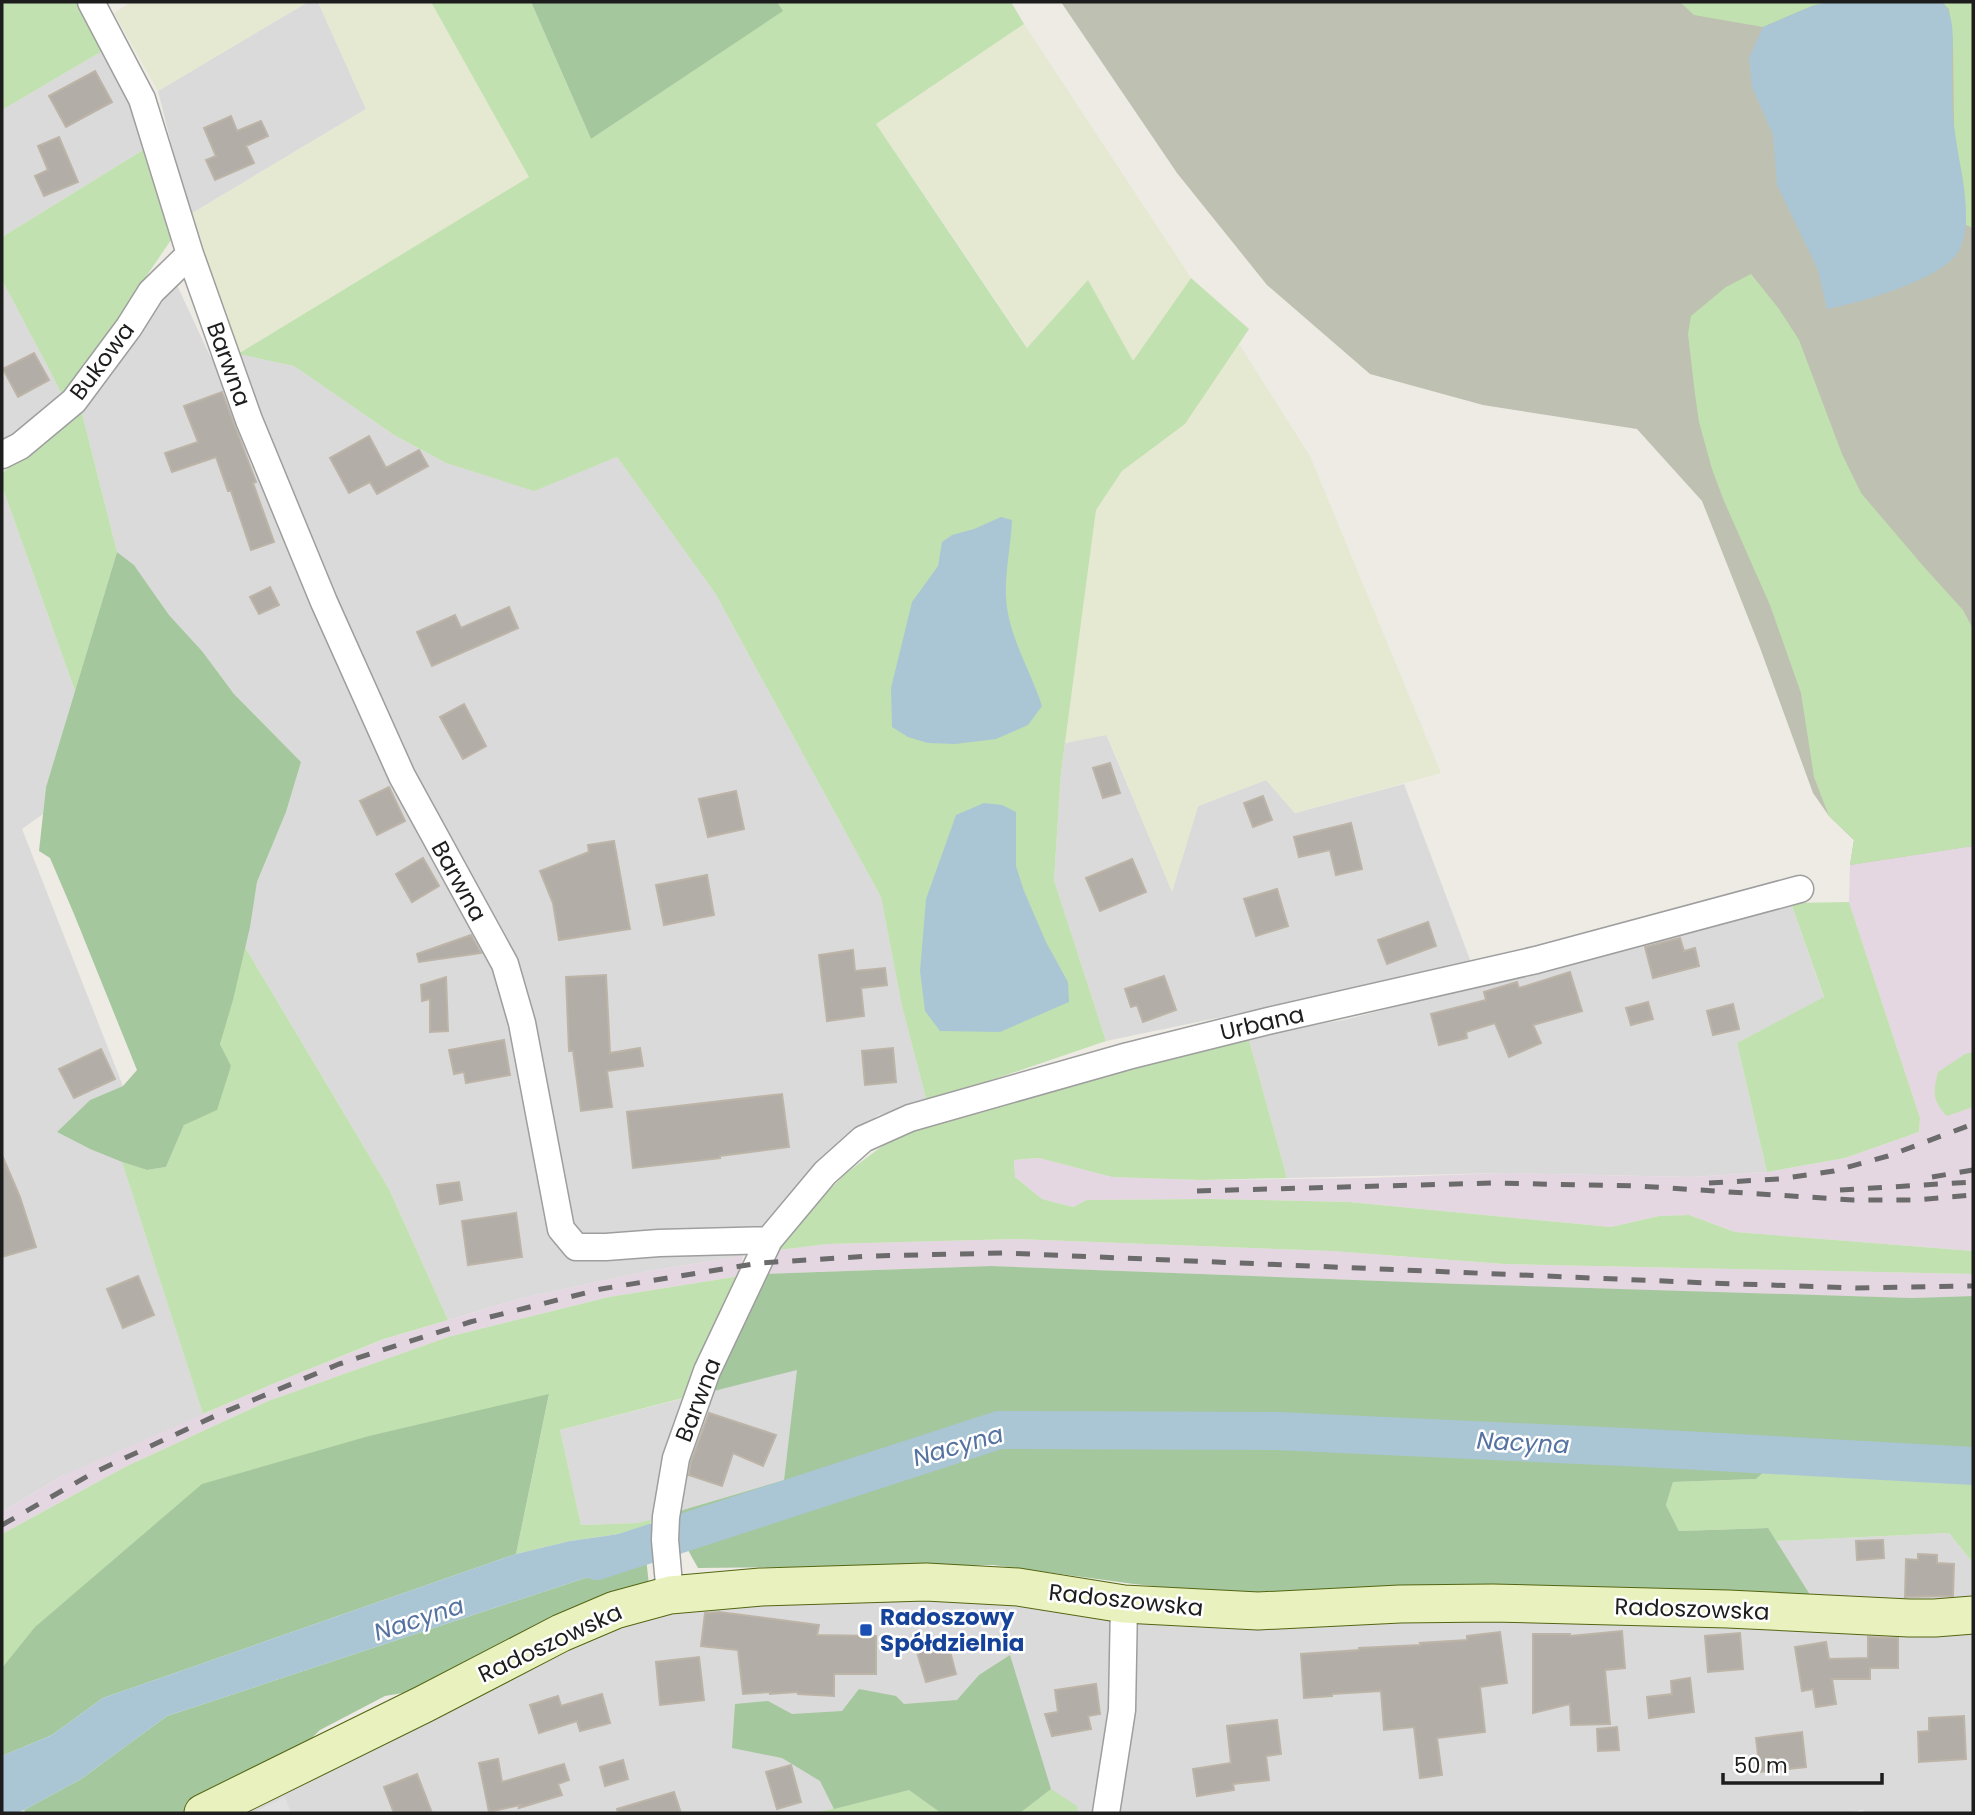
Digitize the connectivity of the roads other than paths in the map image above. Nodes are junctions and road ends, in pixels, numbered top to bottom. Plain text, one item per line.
1 (91, 2) edge
2 (190, 254) junction
3 (2, 455) edge
4 (1800, 889) dead end
5 (769, 1240) junction
6 (670, 1595) junction
7 (1124, 1604) junction
8 (1973, 1615) edge
9 (203, 1813) edge
10 (1106, 1813) edge

1 - 2 street, Barwna
2 - 3 street, Bukowa
2 - 5 street, Barwna
4 - 5 street, Urbana
5 - 6 street, Barwna
6 - 7 street, Radoszowska
6 - 9 street, Radoszowska
7 - 8 street, Radoszowska
7 - 10 street

